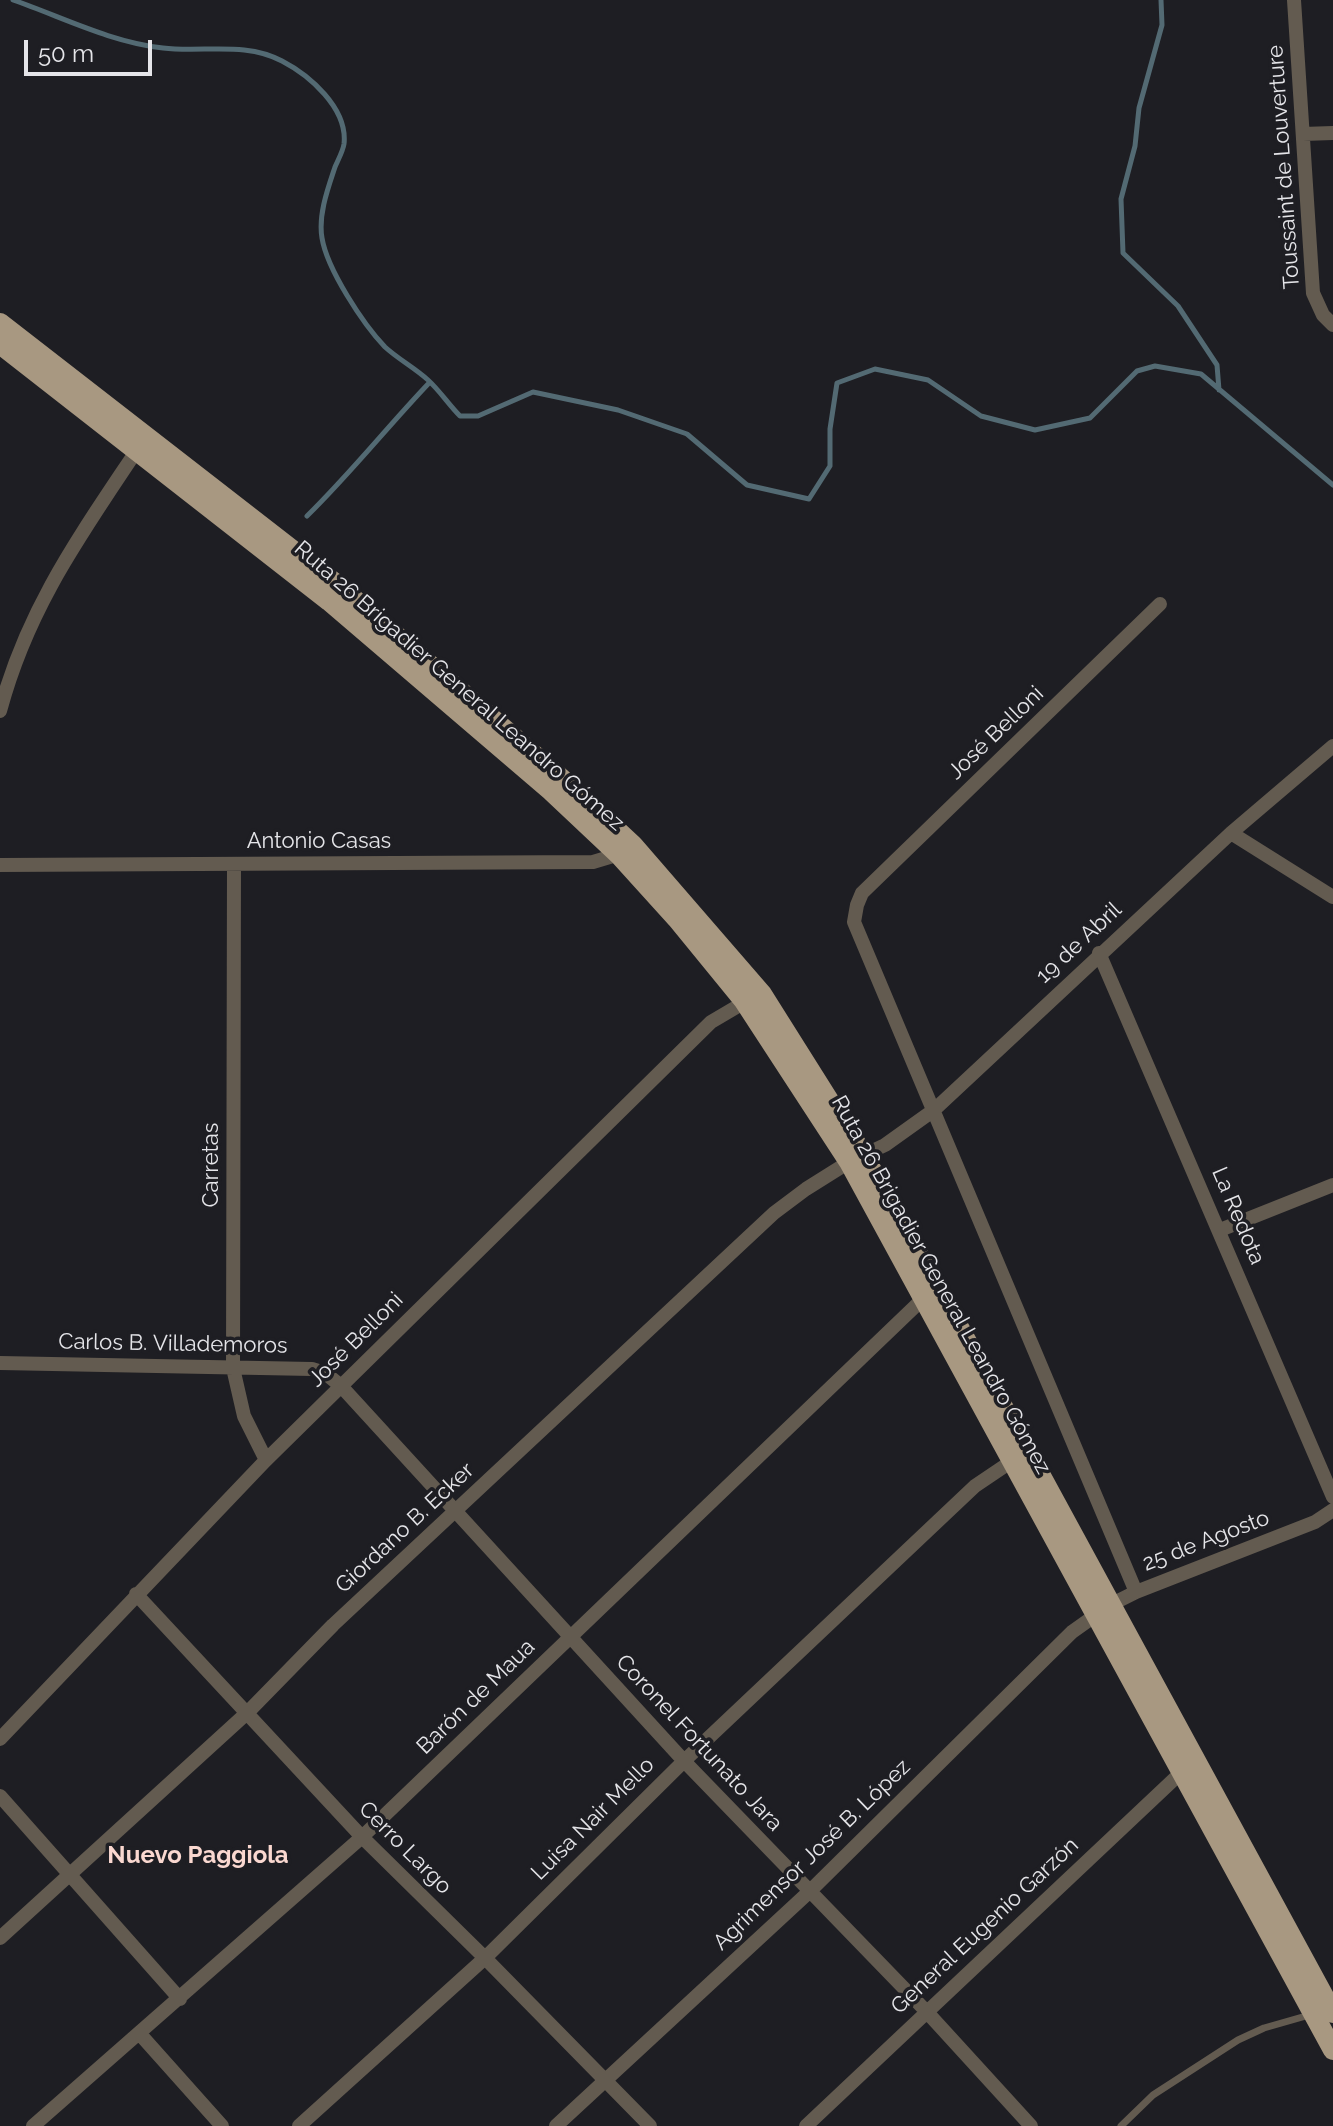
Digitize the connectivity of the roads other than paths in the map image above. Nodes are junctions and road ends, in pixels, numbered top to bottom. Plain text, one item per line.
1 (1294, 0) edge
2 (1333, 133) edge
3 (1303, 134) junction
4 (0, 323) edge
5 (1333, 325) edge
6 (0, 344) edge
7 (142, 444) junction
8 (1160, 604) dead end
9 (0, 711) edge
10 (1333, 746) edge
11 (1231, 833) junction
12 (626, 851) junction
13 (234, 864) junction
14 (0, 865) edge
15 (1333, 897) edge
16 (1099, 953) junction
17 (753, 998) junction
18 (934, 1110) junction
19 (857, 1159) junction
20 (1333, 1185) edge
21 (1220, 1230) junction
22 (930, 1292) junction
23 (0, 1363) edge
24 (233, 1368) junction
25 (341, 1386) junction
26 (1020, 1455) junction
27 (266, 1460) junction
28 (1333, 1497) edge
29 (1333, 1510) edge
30 (455, 1513) junction
31 (1136, 1592) junction
32 (136, 1594) junction
33 (1103, 1609) junction
34 (570, 1637) junction
35 (248, 1712) junction
36 (0, 1739) edge
37 (684, 1761) junction
38 (1189, 1765) junction
39 (0, 1796) edge
40 (362, 1837) junction
41 (70, 1873) junction
42 (809, 1892) junction
43 (0, 1938) edge
44 (485, 1958) junction
45 (180, 1999) junction
46 (1327, 2008) edge
47 (926, 2011) junction
48 (139, 2033) junction
49 (1333, 2050) edge
50 (605, 2080) junction
51 (33, 2126) edge
52 (222, 2126) edge
53 (299, 2126) edge
54 (556, 2126) edge
55 (650, 2126) edge
56 (806, 2126) edge
57 (1031, 2126) edge
58 (1121, 2126) edge

1 - 3 street, Toussaint de Louverture
2 - 3 street
3 - 5 street, Toussaint de Louverture
4 - 7 main road, Ruta 26 Brigadier General Leandro Gómez
6 - 7 main road, Ruta 26 Brigadier General Leandro Gómez
7 - 9 street
7 - 12 main road, Ruta 26 Brigadier General Leandro Gómez
8 - 18 street, José Belloni
10 - 11 street, 19 de Abril
11 - 15 street
11 - 16 street, 19 de Abril
12 - 13 street, Antonio Casas
12 - 17 main road, Ruta 26 Brigadier General Leandro Gómez
13 - 14 street, Antonio Casas
13 - 24 street, Carretas
16 - 18 street, 19 de Abril
16 - 21 street, La Redota
17 - 19 main road, Ruta 26 Brigadier General Leandro Gómez
17 - 25 street, José Belloni
18 - 19 street, 19 de Abril
18 - 31 street
19 - 22 main road, Ruta 26 Brigadier General Leandro Gómez
19 - 30 street, Giordano B. Ecker
20 - 21 street
21 - 28 street, La Redota
22 - 26 main road, Ruta 26 Brigadier General Leandro Gómez
22 - 34 street, Barón de Maua
23 - 24 street, Carlos B. Villademoros
24 - 25 street, Carlos B. Villademoros
24 - 27 street, Carretas
25 - 27 street, José Belloni
25 - 30 street, Coronel Fortunato Jara
26 - 33 main road, Ruta 26 Brigadier General Leandro Gómez
26 - 37 street, Luisa Nair Mello
27 - 32 street, José Belloni
29 - 31 street, 25 de Agosto
30 - 34 street, Coronel Fortunato Jara
30 - 35 street, Giordano B. Ecker
31 - 33 street, 25 de Agosto
32 - 35 street, Cerro Largo
32 - 36 street, José Belloni
33 - 38 main road, Ruta 26 Brigadier General Leandro Gómez
33 - 42 street, Agrimensor José B. López
34 - 37 street, Coronel Fortunato Jara
34 - 40 street, Barón de Maua
35 - 40 street, Cerro Largo
35 - 41 street, Giordano B. Ecker
37 - 42 street, Coronel Fortunato Jara
37 - 44 street, Luisa Nair Mello
38 - 46 main road, Ruta 26 Brigadier General Leandro Gómez
38 - 47 street, General Eugenio Garzón
39 - 41 street
40 - 44 street, Cerro Largo
40 - 45 street, Barón de Maua
41 - 43 street, Giordano B. Ecker
41 - 45 street
42 - 47 street, Coronel Fortunato Jara
42 - 50 street, Agrimensor José B. López
44 - 50 street, Cerro Largo
44 - 53 street, Luisa Nair Mello
45 - 48 street, Barón de Maua
46 - 49 main road, Ruta 26 Brigadier General Leandro Gómez
46 - 58 lane
47 - 56 street, General Eugenio Garzón
47 - 57 street, Coronel Fortunato Jara
48 - 51 street, Barón de Maua
48 - 52 street
50 - 54 street, Agrimensor José B. López
50 - 55 street, Cerro Largo

